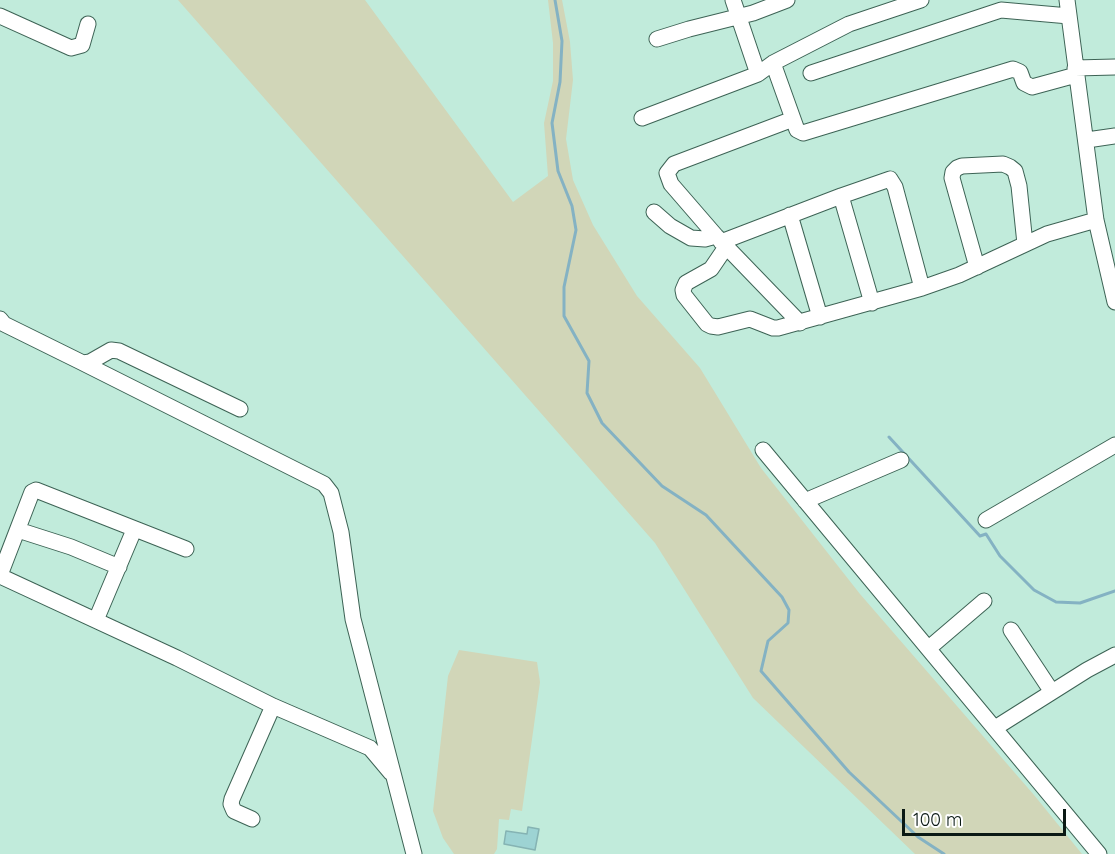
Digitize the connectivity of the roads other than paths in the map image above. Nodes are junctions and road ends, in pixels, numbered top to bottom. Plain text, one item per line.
1 (733, 0) edge
2 (787, 0) edge
3 (921, 0) edge
4 (1067, 0) edge
5 (999, 5) edge
6 (0, 16) edge
7 (1069, 16) junction
8 (739, 17) junction
9 (88, 24) dead end
10 (657, 39) dead end
11 (773, 63) junction
12 (1115, 68) edge
13 (1076, 71) junction
14 (811, 73) dead end
15 (758, 74) junction
16 (642, 118) dead end
17 (793, 119) junction
18 (1115, 136) edge
19 (1087, 140) junction
20 (841, 196) junction
21 (654, 212) dead end
22 (790, 214) junction
23 (1096, 220) junction
24 (1108, 237) edge
25 (722, 244) junction
26 (1025, 244) junction
27 (1110, 265) edge
28 (977, 267) junction
29 (922, 288) junction
30 (1115, 302) edge
31 (872, 303) junction
32 (820, 317) junction
33 (0, 319) edge
34 (800, 323) junction
35 (83, 363) junction
36 (240, 409) dead end
37 (1115, 445) edge
38 (763, 450) dead end
39 (901, 460) dead end
40 (806, 501) junction
41 (986, 520) dead end
42 (18, 530) junction
43 (134, 530) junction
44 (186, 549) dead end
45 (119, 567) junction
46 (0, 576) edge
47 (984, 601) dead end
48 (96, 621) junction
49 (1011, 630) dead end
50 (929, 648) junction
51 (1115, 655) edge
52 (1052, 692) junction
53 (273, 706) junction
54 (995, 728) junction
55 (394, 776) junction
56 (252, 819) dead end
57 (414, 854) edge
58 (1099, 854) edge

1 - 8 street
2 - 8 street
3 - 11 street
4 - 7 street
5 - 7 street
5 - 14 street
6 - 9 street
7 - 13 street
8 - 10 street
8 - 15 street
11 - 15 street
11 - 17 street
12 - 13 street
13 - 17 street
13 - 19 street
15 - 16 street
17 - 25 street
18 - 19 street
19 - 23 street
20 - 22 street
20 - 29 street
20 - 31 street
21 - 25 street
22 - 25 street
22 - 32 street
23 - 24 street
23 - 26 street
24 - 27 street
25 - 34 street
25 - 34 street
26 - 28 street
26 - 28 street
27 - 30 street
28 - 29 street
29 - 31 street
31 - 32 street
32 - 34 street
33 - 35 street
35 - 36 street
35 - 55 street
37 - 41 street
38 - 40 street
39 - 40 street
40 - 50 street
42 - 43 street
42 - 45 street
42 - 46 street
43 - 44 street
43 - 45 street
45 - 48 street
46 - 48 street
47 - 50 street
48 - 53 street
49 - 52 street
50 - 54 street
51 - 52 street
52 - 54 street
53 - 55 street
53 - 56 street
54 - 58 street
55 - 57 street

